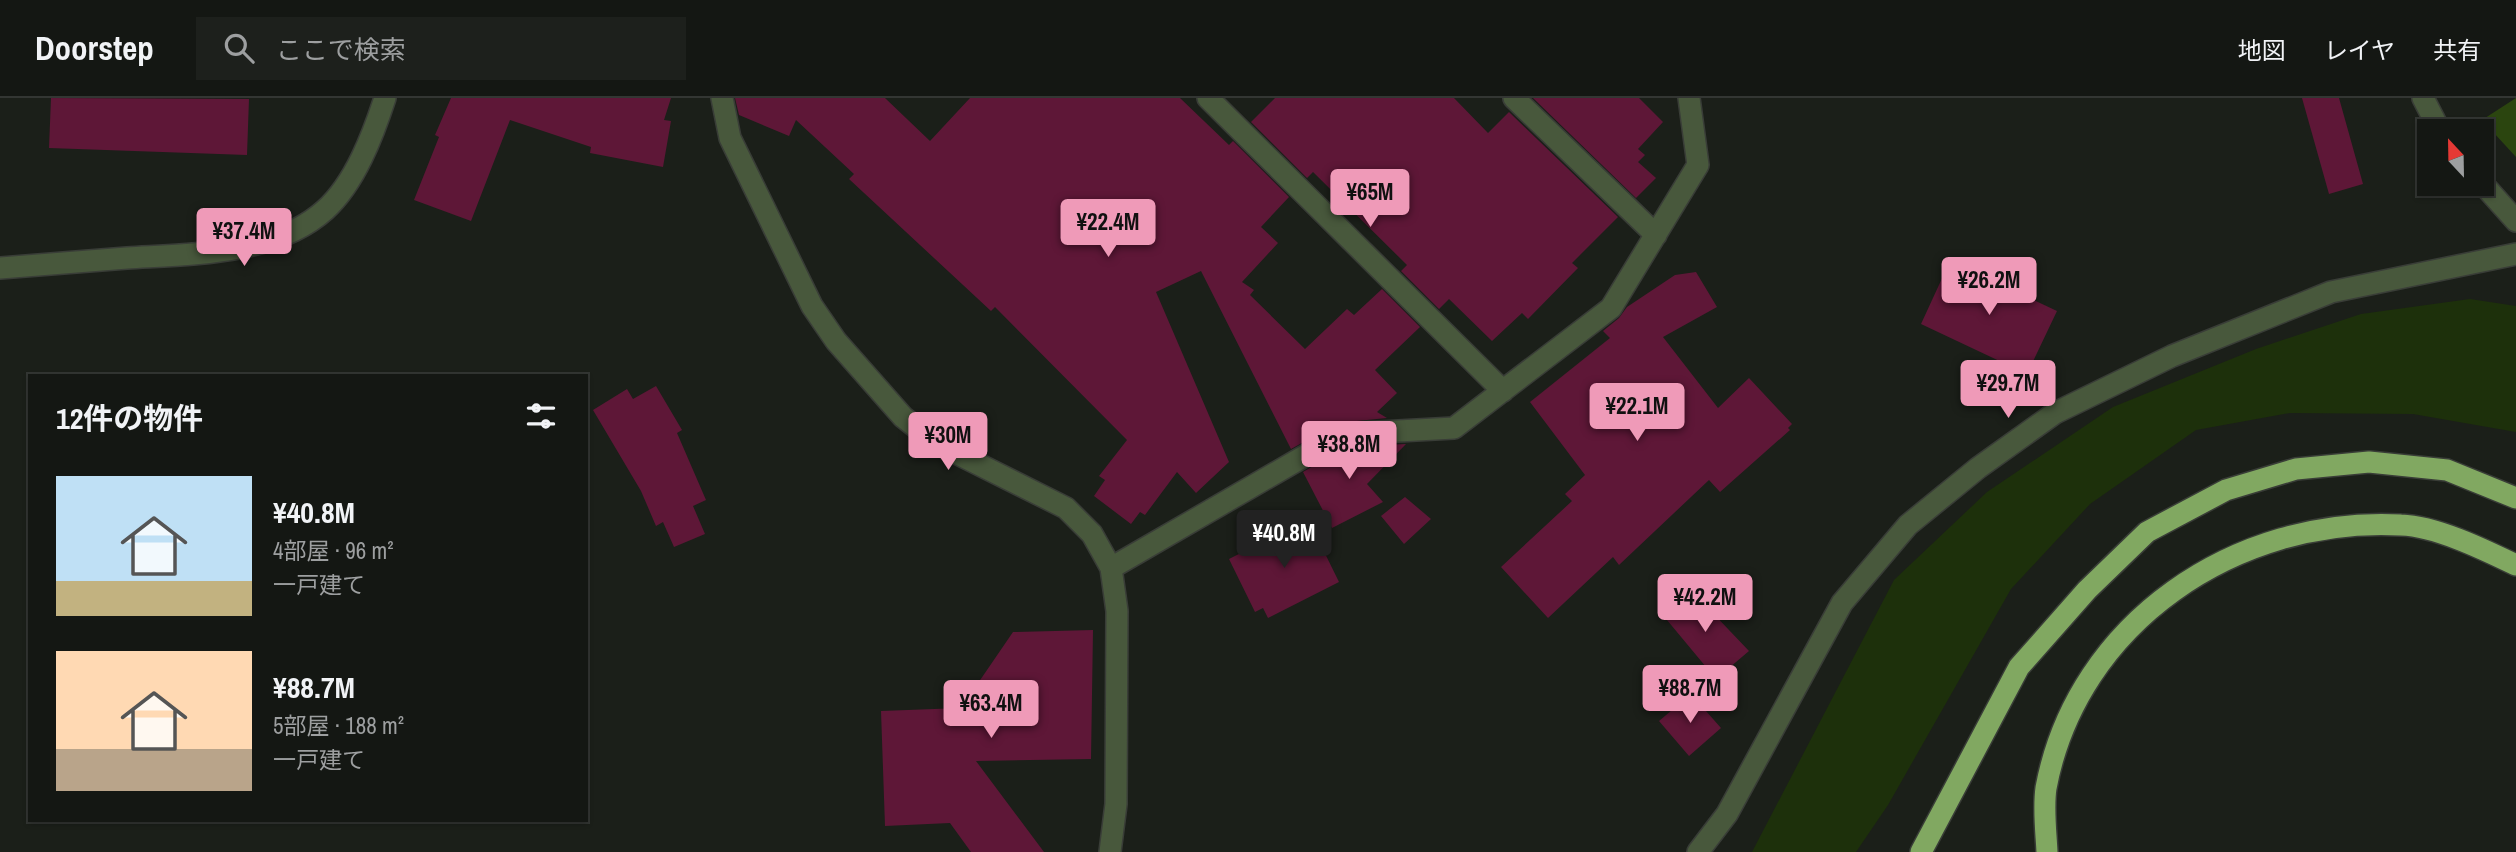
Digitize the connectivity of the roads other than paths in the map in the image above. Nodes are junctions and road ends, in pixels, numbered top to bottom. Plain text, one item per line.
1 (385, 98) edge
2 (722, 98) edge
3 (1208, 98) edge
4 (1514, 98) edge
5 (1689, 98) edge
6 (2423, 98) edge
7 (2434, 119) edge
8 (2494, 196) edge
9 (2516, 221) edge
10 (1656, 235) junction
11 (2516, 254) edge
12 (0, 268) edge
13 (1503, 390) junction
14 (2516, 498) edge
15 (2516, 565) edge
16 (1111, 568) junction
17 (1110, 852) edge
18 (1698, 852) edge
19 (1921, 852) edge
20 (2047, 852) edge

1 - 12 street
2 - 16 street
3 - 13 street
4 - 10 street
5 - 10 street
6 - 7 street
8 - 9 street
10 - 13 street
11 - 18 street
13 - 16 street
14 - 19 highway
15 - 20 highway
16 - 17 street

